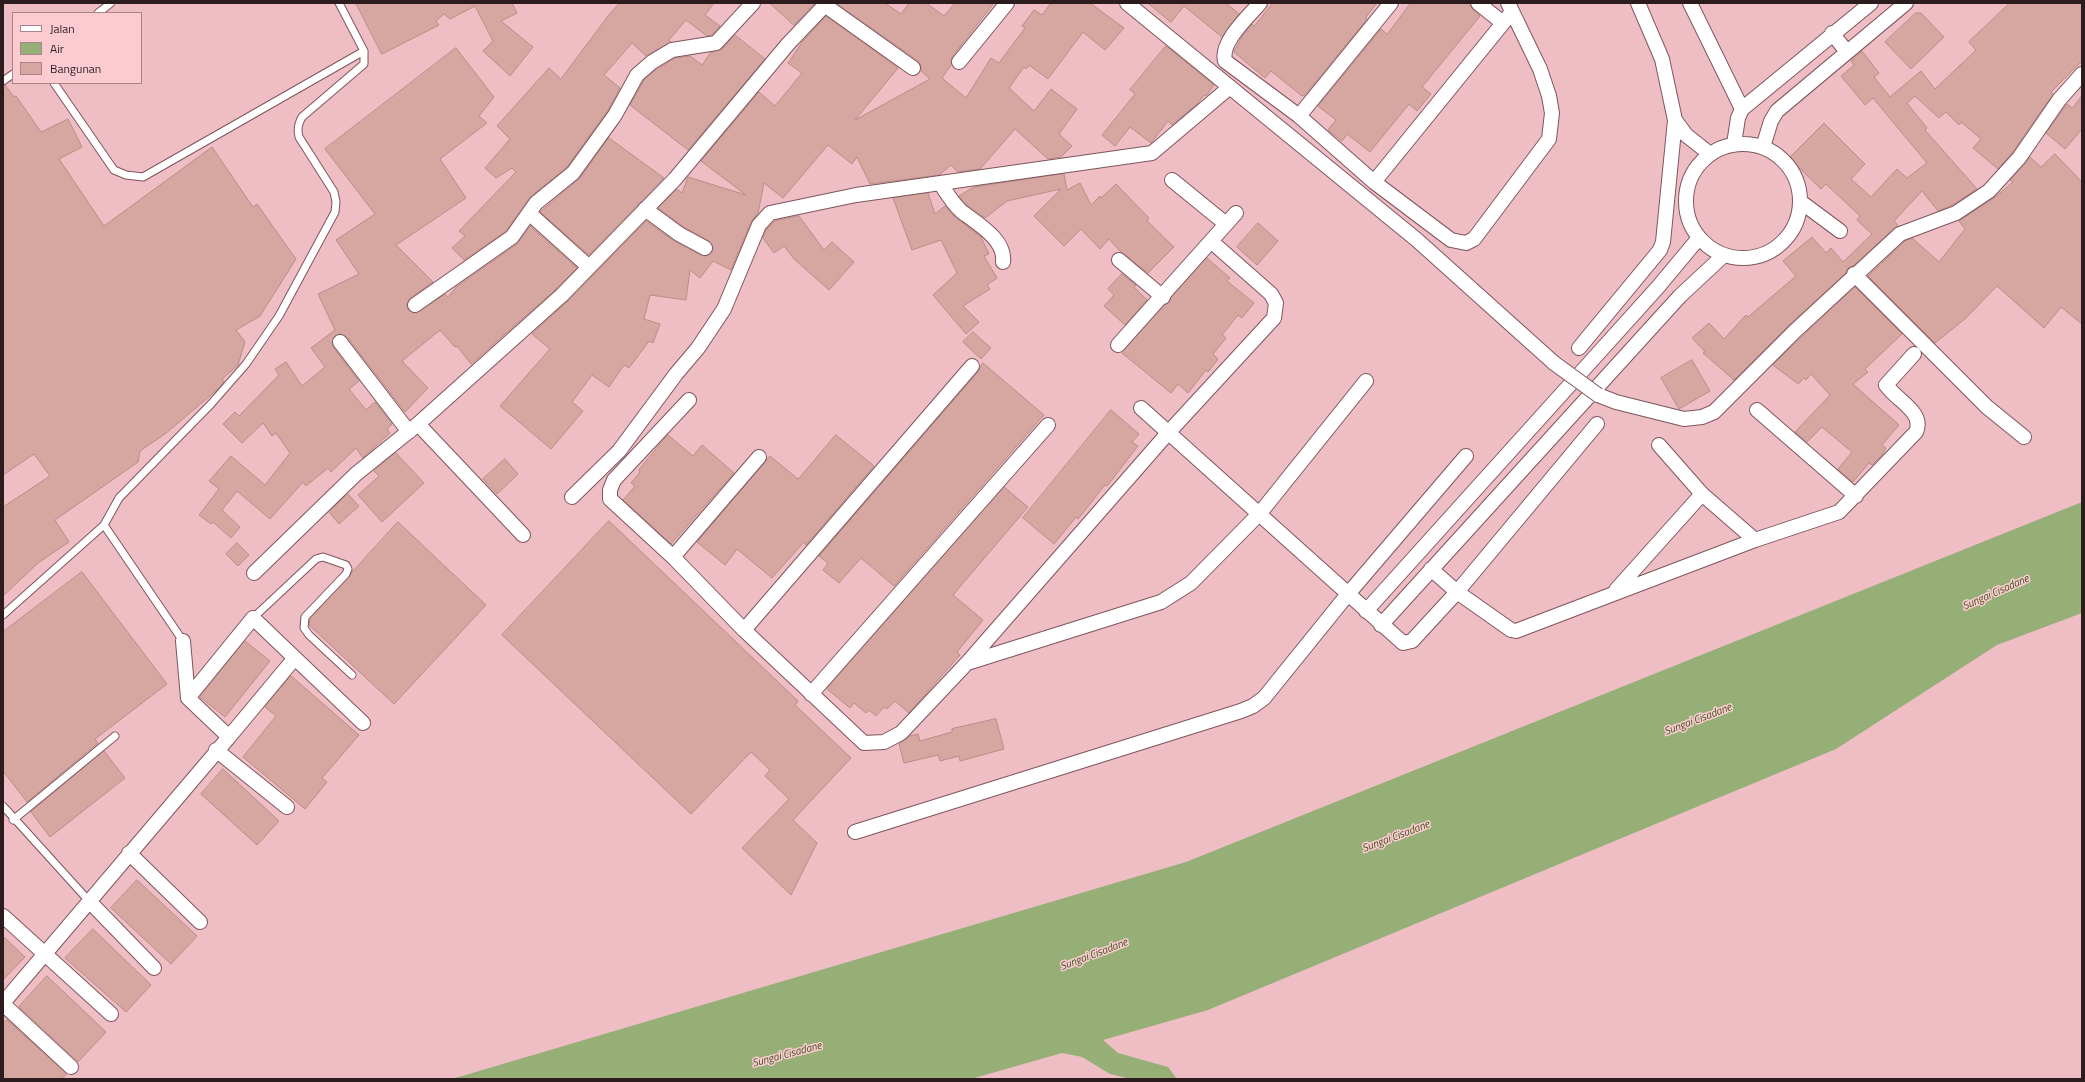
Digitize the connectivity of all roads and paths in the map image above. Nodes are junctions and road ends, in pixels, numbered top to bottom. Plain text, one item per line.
1 (111, 3) edge
2 (339, 3) edge
3 (753, 3) edge
4 (1007, 3) edge
5 (1127, 3) edge
6 (1260, 3) edge
7 (1391, 3) edge
8 (1478, 3) edge
9 (1638, 3) edge
10 (1690, 3) edge
11 (1871, 3) edge
12 (1906, 3) edge
13 (827, 4) edge
14 (1510, 7) edge
15 (99, 12) edge
16 (1503, 23) junction
17 (1832, 33) junction
18 (364, 51) junction
19 (1847, 52) junction
20 (959, 62) dead end
21 (913, 68) dead end
22 (2082, 74) edge
23 (12, 75) edge
24 (3, 81) edge
25 (55, 84) edge
26 (1230, 87) junction
27 (1742, 109) junction
28 (1299, 116) junction
29 (1675, 120) junction
30 (1734, 144) junction
31 (1763, 147) junction
32 (1710, 154) junction
33 (1172, 180) dead end
34 (1374, 182) junction
35 (940, 183) junction
36 (1687, 186) junction
37 (1668, 195) junction
38 (1801, 202) junction
39 (645, 209) junction
40 (529, 213) junction
41 (1236, 213) dead end
42 (1226, 224) junction
43 (1840, 231) dead end
44 (1698, 239) junction
45 (1212, 242) junction
46 (704, 248) dead end
47 (1723, 256) junction
48 (1118, 260) dead end
49 (1003, 262) dead end
50 (589, 267) junction
51 (1854, 274) junction
52 (1164, 297) junction
53 (415, 305) dead end
54 (340, 342) dead end
55 (1118, 345) dead end
56 (1579, 348) dead end
57 (1914, 354) dead end
58 (972, 366) dead end
59 (1366, 381) dead end
60 (689, 400) dead end
61 (1141, 408) dead end
62 (1757, 410) dead end
63 (1597, 424) dead end
64 (1048, 425) dead end
65 (413, 428) junction
66 (1168, 433) junction
67 (2024, 437) dead end
68 (1659, 445) dead end
69 (1466, 456) dead end
70 (759, 457) dead end
71 (1702, 494) junction
72 (572, 496) dead end
73 (1856, 496) junction
74 (1260, 513) junction
75 (104, 525) junction
76 (523, 535) dead end
77 (1755, 540) junction
78 (673, 557) junction
79 (1431, 569) junction
80 (254, 573) dead end
81 (1457, 592) junction
82 (1614, 593) junction
83 (1348, 594) junction
84 (1366, 611) junction
85 (3, 615) edge
86 (253, 618) junction
87 (1382, 625) junction
88 (744, 630) junction
89 (183, 641) joint
90 (294, 659) junction
91 (967, 663) junction
92 (352, 675) dead end
93 (811, 694) junction
94 (188, 698) junction
95 (363, 723) dead end
96 (115, 736) dead end
97 (229, 737) junction
98 (216, 750) junction
99 (3, 806) edge
100 (287, 807) dead end
101 (13, 820) junction
102 (855, 832) dead end
103 (129, 853) junction
104 (89, 901) junction
105 (3, 916) edge
106 (200, 922) dead end
107 (44, 954) junction
108 (154, 968) dead end
109 (3, 1004) edge
110 (111, 1014) dead end
111 (71, 1067) dead end

1 - 15 lane
2 - 18 lane
3 - 40 street
4 - 20 street
5 - 26 street
6 - 28 street
7 - 28 street
8 - 16 street
9 - 29 street
10 - 27 street
11 - 17 street
12 - 19 street
13 - 21 street
13 - 39 street
14 - 16 street
14 - 34 street
16 - 34 street
17 - 19 street
17 - 27 street
18 - 25 lane
18 - 75 lane
19 - 31 street
22 - 51 street
23 - 24 lane
26 - 35 street
26 - 51 street, bridge
27 - 30 street
28 - 34 street
29 - 32 street
29 - 37 street
30 - 31 street
30 - 32 street
31 - 38 street
32 - 36 street
33 - 42 street
35 - 49 street
35 - 72 street
36 - 37 street
36 - 44 street
37 - 56 street
38 - 43 street
38 - 47 street
39 - 46 street
39 - 50 street
40 - 50 street
40 - 53 street
41 - 42 street
42 - 45 street
44 - 47 street
44 - 84 street
45 - 52 street
45 - 66 street
47 - 79 street
48 - 52 street
50 - 65 street
51 - 67 street
52 - 55 street
54 - 65 street
57 - 73 street
58 - 88 street
59 - 74 street
60 - 78 street
61 - 66 street
62 - 73 street
63 - 81 street
64 - 93 street
65 - 76 street
65 - 80 street
66 - 74 street
66 - 91 street
68 - 71 street
69 - 83 street
70 - 78 street
71 - 77 street
71 - 82 street
73 - 77 street
74 - 83 street
74 - 91 street
75 - 85 lane
75 - 89 lane
77 - 82 street
78 - 88 street
79 - 81 street
79 - 87 street
81 - 82 street
81 - 87 street
83 - 84 street
83 - 102 street
84 - 87 street
86 - 90 street
86 - 92 lane
86 - 94 street
88 - 93 street
89 - 94 street
90 - 95 street
90 - 97 street
91 - 93 street
94 - 97 street
96 - 101 lane
97 - 98 street
98 - 100 street
98 - 103 street
99 - 101 lane
101 - 104 lane
103 - 104 street
103 - 106 street
104 - 107 street
104 - 108 street
105 - 107 street
107 - 109 street
107 - 110 street
109 - 111 street

